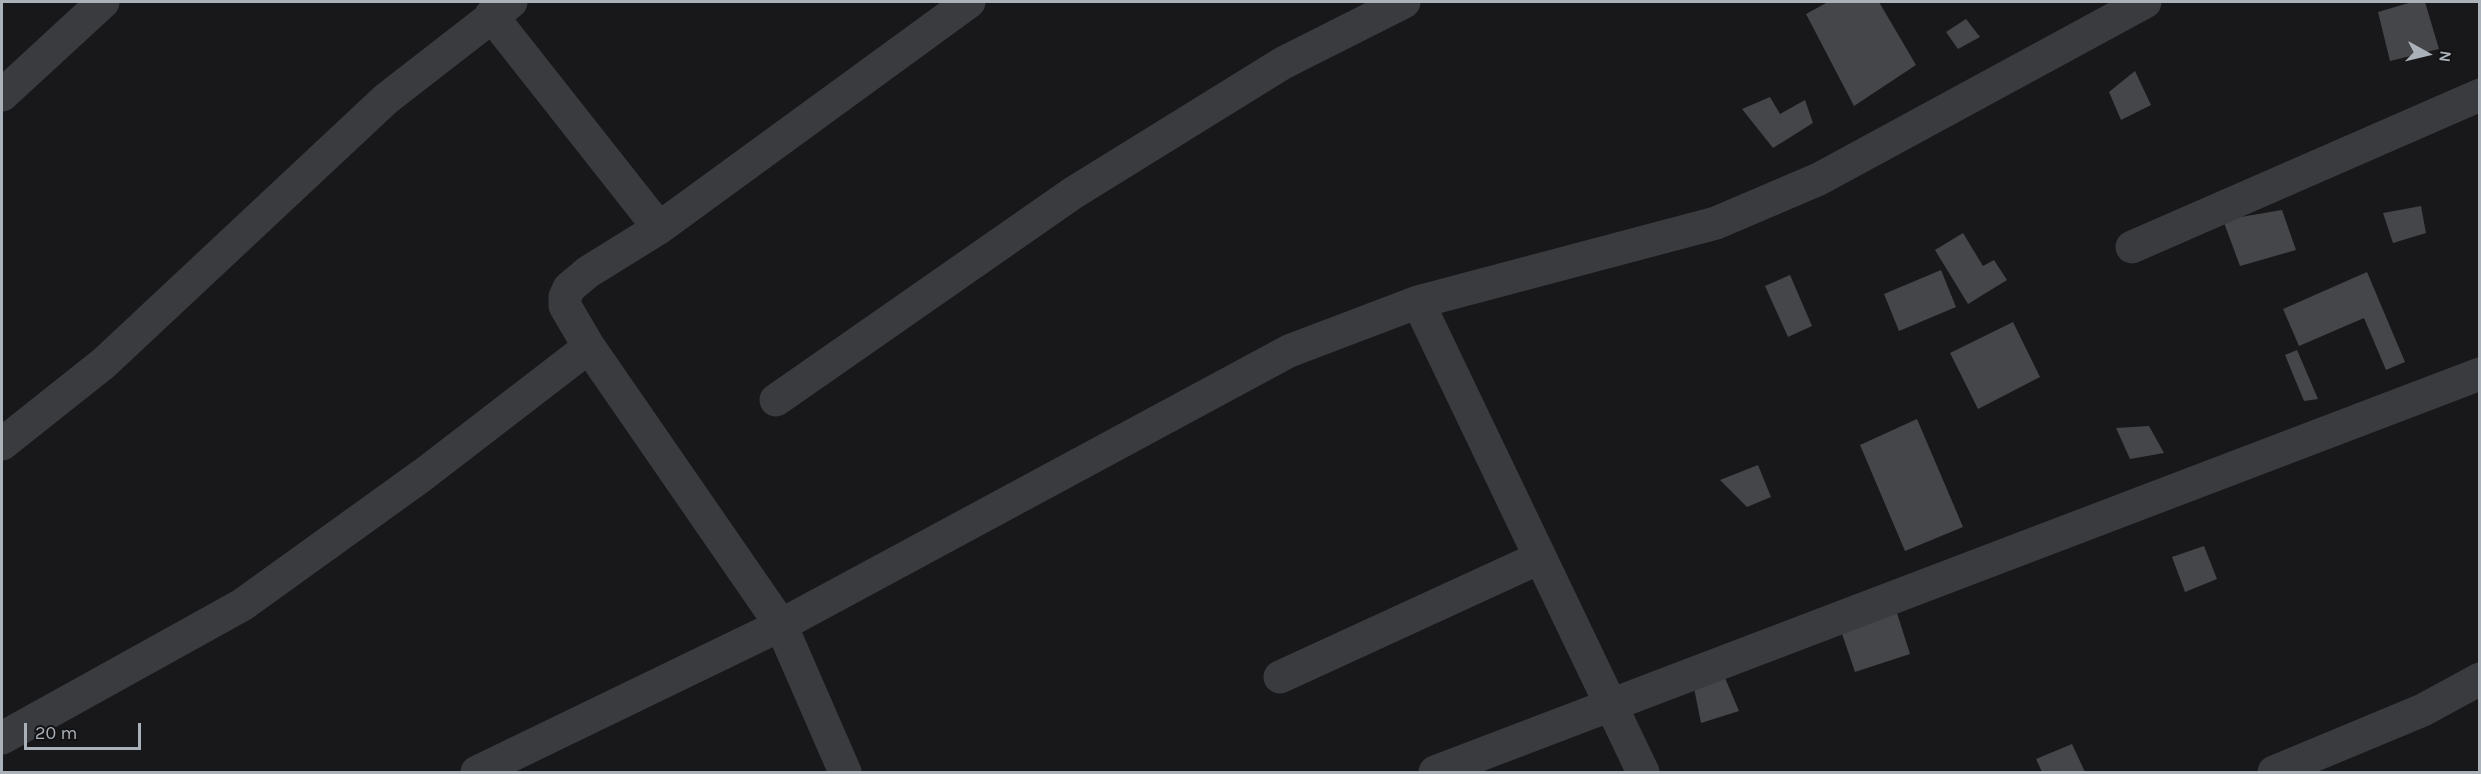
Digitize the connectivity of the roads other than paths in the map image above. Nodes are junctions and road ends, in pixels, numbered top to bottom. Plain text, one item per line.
1 (103, 2) edge
2 (969, 2) edge
3 (1404, 2) edge
4 (2145, 2) edge
5 (501, 8) edge
6 (2, 95) edge
7 (2480, 95) edge
8 (659, 228) junction
9 (2132, 247) dead end
10 (1418, 302) junction
11 (589, 347) junction
12 (2480, 375) edge
13 (776, 400) dead end
14 (2, 444) edge
15 (1539, 558) junction
16 (781, 625) junction
17 (1280, 677) dead end
18 (2480, 679) edge
19 (1613, 705) junction
20 (2, 738) edge
21 (477, 772) edge
22 (844, 772) edge
23 (1435, 772) edge
24 (1643, 772) edge
25 (2274, 772) edge

1 - 6 street
2 - 8 street
3 - 13 street
4 - 10 street
5 - 8 street
5 - 14 street
7 - 9 street
8 - 11 street
10 - 15 street
10 - 16 street
11 - 16 street
11 - 20 street
12 - 19 street
15 - 17 street
15 - 19 street
16 - 21 street
16 - 22 street
18 - 25 street
19 - 23 street
19 - 24 street

